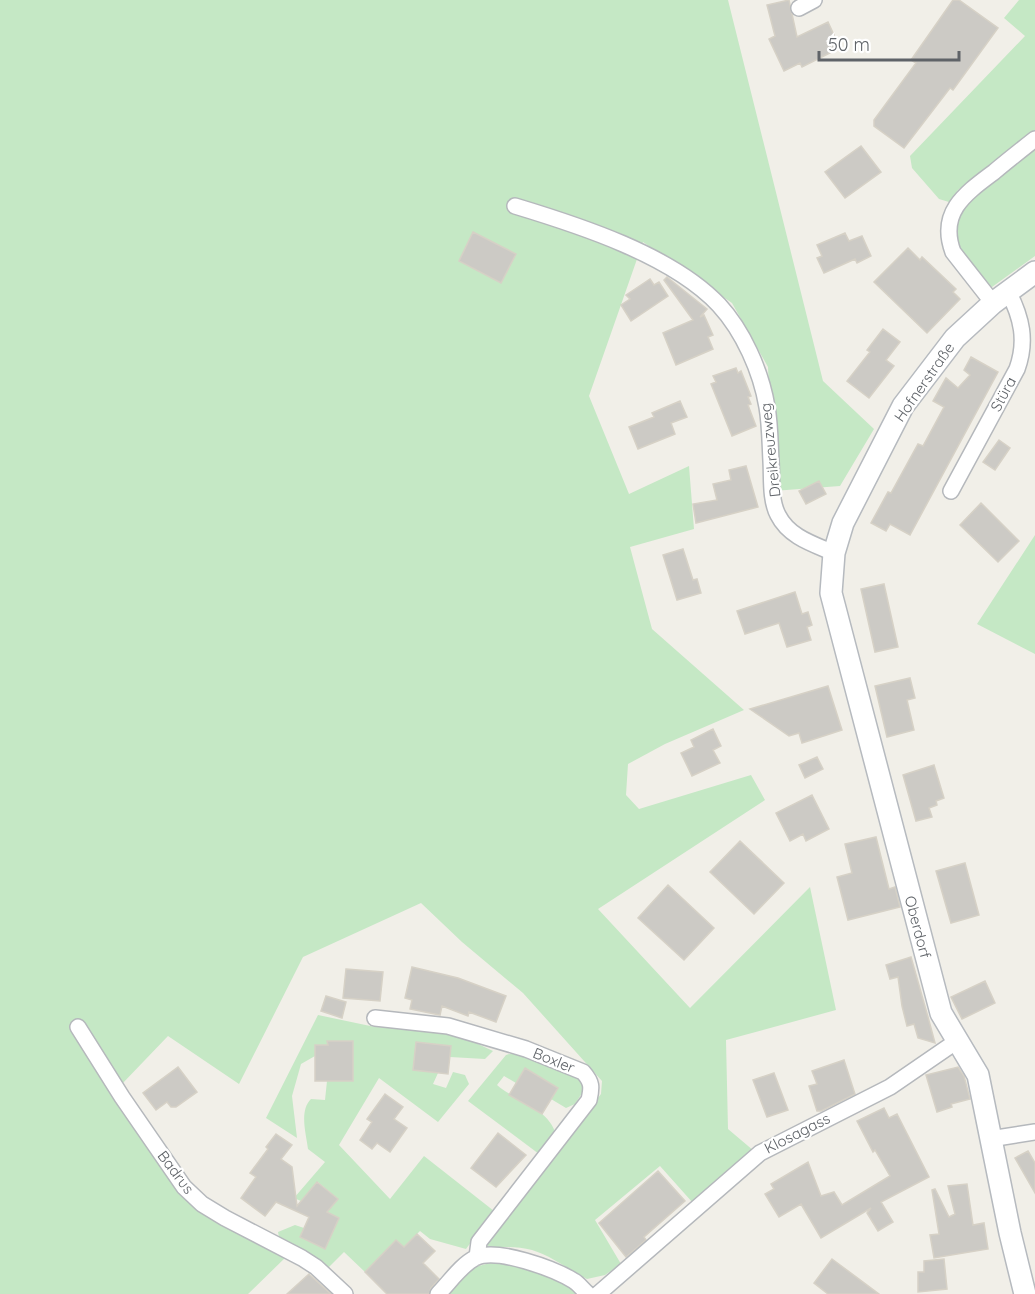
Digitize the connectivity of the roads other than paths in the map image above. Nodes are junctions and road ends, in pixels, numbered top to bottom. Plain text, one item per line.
1 (814, 0) edge
2 (799, 8) dead end
3 (1035, 140) edge
4 (515, 206) dead end
5 (1035, 272) edge
6 (1001, 297) junction
7 (951, 491) dead end
8 (834, 553) junction
9 (375, 1018) dead end
10 (78, 1027) dead end
11 (957, 1041) junction
12 (1035, 1132) edge
13 (990, 1139) junction
14 (477, 1257) junction
15 (1022, 1293) edge
16 (345, 1294) edge
17 (438, 1294) edge
18 (588, 1294) edge
19 (598, 1294) edge

1 - 2 street
3 - 6 street, Stüra
4 - 8 street, Dreikreuzweg
5 - 6 main road, Hofnerstraße
6 - 7 street, Stüra
6 - 8 main road, Hofnerstraße
8 - 11 main road, Oberdorf
9 - 14 street, Boxler
10 - 16 street, Badrus
11 - 13 main road, Oberdorf
11 - 19 street, Klosagass
12 - 13 street
13 - 15 main road, Oberdorf
14 - 17 street
14 - 18 street

